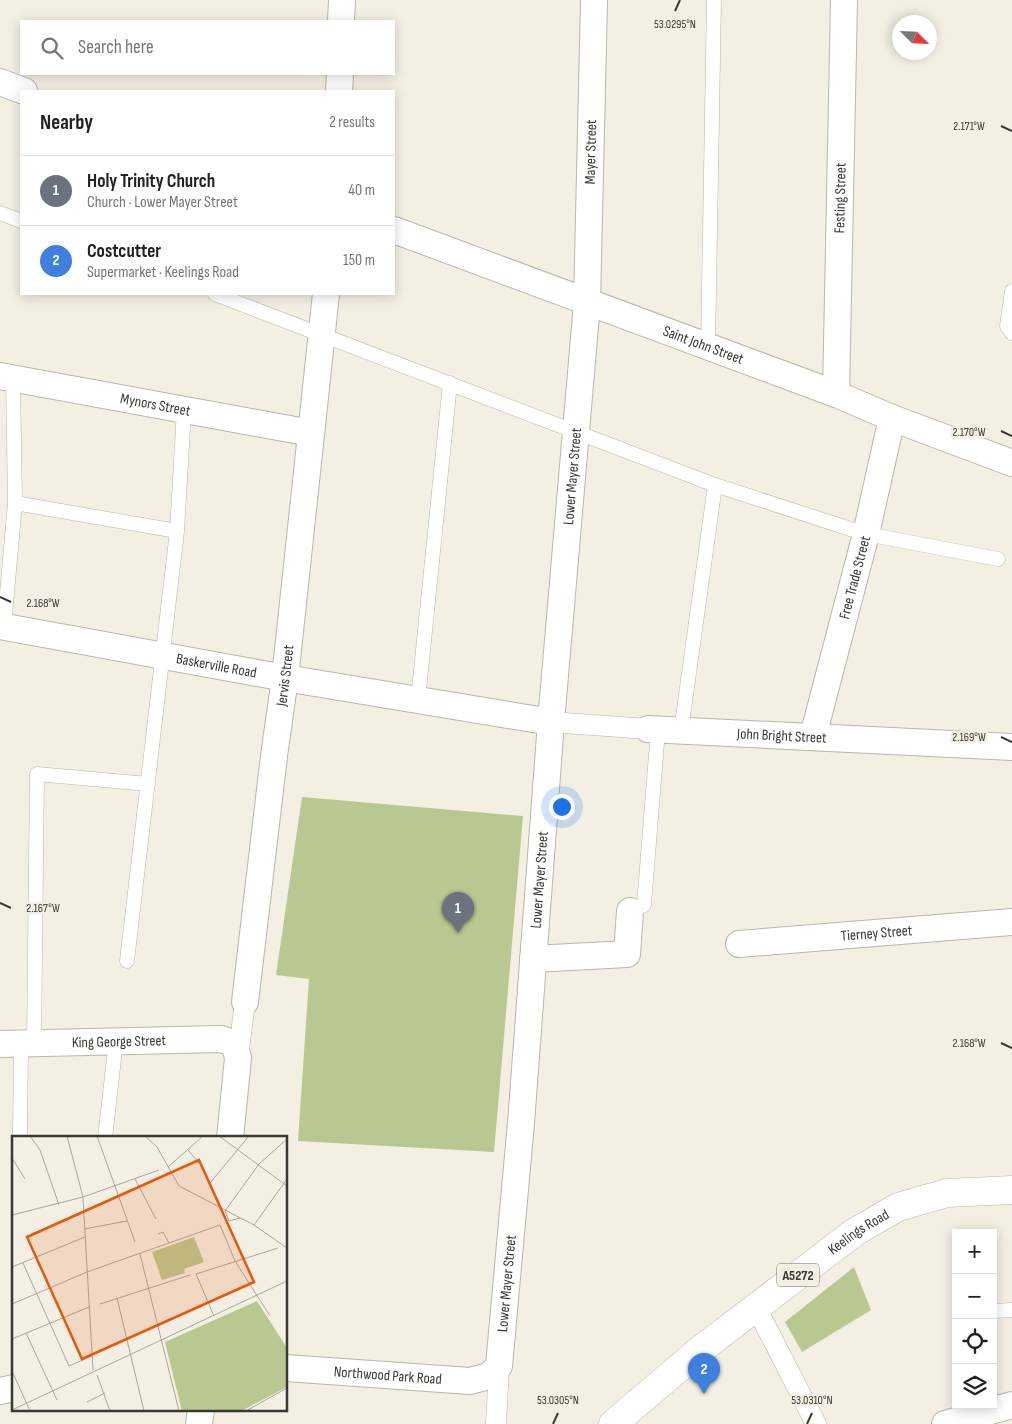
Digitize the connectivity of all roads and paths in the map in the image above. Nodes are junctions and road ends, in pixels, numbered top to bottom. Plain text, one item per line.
1 (342, 0) edge
2 (594, 0) edge
3 (714, 0) edge
4 (844, 0) edge
5 (342, 20) edge
6 (340, 75) edge
7 (0, 82) edge
8 (21, 90) edge
9 (340, 90) edge
10 (0, 213) edge
11 (20, 221) edge
12 (395, 230) edge
13 (1012, 291) edge
14 (218, 295) edge
15 (326, 295) edge
16 (587, 303) junction
17 (1012, 333) edge
18 (322, 334) junction
19 (708, 347) junction
20 (6, 377) edge
21 (450, 383) junction
22 (836, 394) junction
23 (184, 410) junction
24 (892, 418) junction
25 (576, 431) junction
26 (310, 433) junction
27 (1012, 463) edge
28 (715, 485) junction
29 (15, 503) junction
30 (178, 531) junction
31 (866, 534) junction
32 (998, 559) dead end
33 (2, 626) edge
34 (163, 656) junction
35 (285, 678) junction
36 (418, 700) junction
37 (551, 722) junction
38 (662, 730) junction
39 (813, 736) junction
40 (1012, 746) edge
41 (148, 784) junction
42 (630, 911) joint
43 (1012, 922) edge
44 (739, 944) dead end
45 (533, 959) junction
46 (127, 961) dead end
47 (245, 1002) joint
48 (116, 1042) junction
49 (18, 1044) edge
50 (237, 1052) junction
51 (20, 1136) edge
52 (105, 1136) edge
53 (230, 1136) edge
54 (1012, 1190) edge
55 (756, 1306) junction
56 (1012, 1310) edge
57 (997, 1311) edge
58 (288, 1368) edge
59 (494, 1371) junction
60 (1012, 1405) edge
61 (496, 1424) edge
62 (613, 1424) edge
63 (816, 1424) edge
64 (945, 1424) edge

1 - 5 street
2 - 16 street, Mayer Street
3 - 19 lane
4 - 22 street, Festing Street
6 - 9 street
7 - 8 street
10 - 11 lane
12 - 16 street, Saint John Street
13 - 17 lane
14 - 18 lane
15 - 18 street, Jervis Street
16 - 19 street, Saint John Street
16 - 25 street, Lower Mayer Street
18 - 21 lane
18 - 26 street, Jervis Street
19 - 22 street, Saint John Street
20 - 23 street, Mynors Street
20 - 29 lane
21 - 25 lane
21 - 36 lane
22 - 24 street, Saint John Street
23 - 26 street, Mynors Street
23 - 30 lane
24 - 27 street, Saint John Street
24 - 31 street, Free Trade Street
25 - 28 lane
25 - 37 street, Lower Mayer Street
26 - 35 street, Jervis Street
28 - 31 lane
28 - 38 lane
29 - 30 lane
29 - 33 lane
30 - 34 lane
31 - 32 lane
31 - 39 street, Free Trade Street
33 - 34 street, Baskerville Road
34 - 35 street, Baskerville Road
34 - 41 lane
35 - 36 street, Baskerville Road
35 - 47 street, Jervis Street
36 - 37 street, Baskerville Road
37 - 38 street, John Bright Street
37 - 45 street, Lower Mayer Street
38 - 39 street, John Bright Street
38 - 42 lane
39 - 40 street, John Bright Street
41 - 46 lane
41 - 49 lane
42 - 45 street
43 - 44 street, Tierney Street
45 - 59 street, Lower Mayer Street
47 - 50 street, Jervis Street
48 - 49 street, King George Street
48 - 50 street, King George Street
48 - 52 lane
49 - 51 lane
50 - 53 street, Jervis Street
54 - 55 main road, Keelings Road / A5272
55 - 62 main road, Keelings Road / A5272
55 - 63 street
56 - 57 lane
58 - 59 street, Northwood Park Road
59 - 61 street, Lower Mayer Street
60 - 64 street

